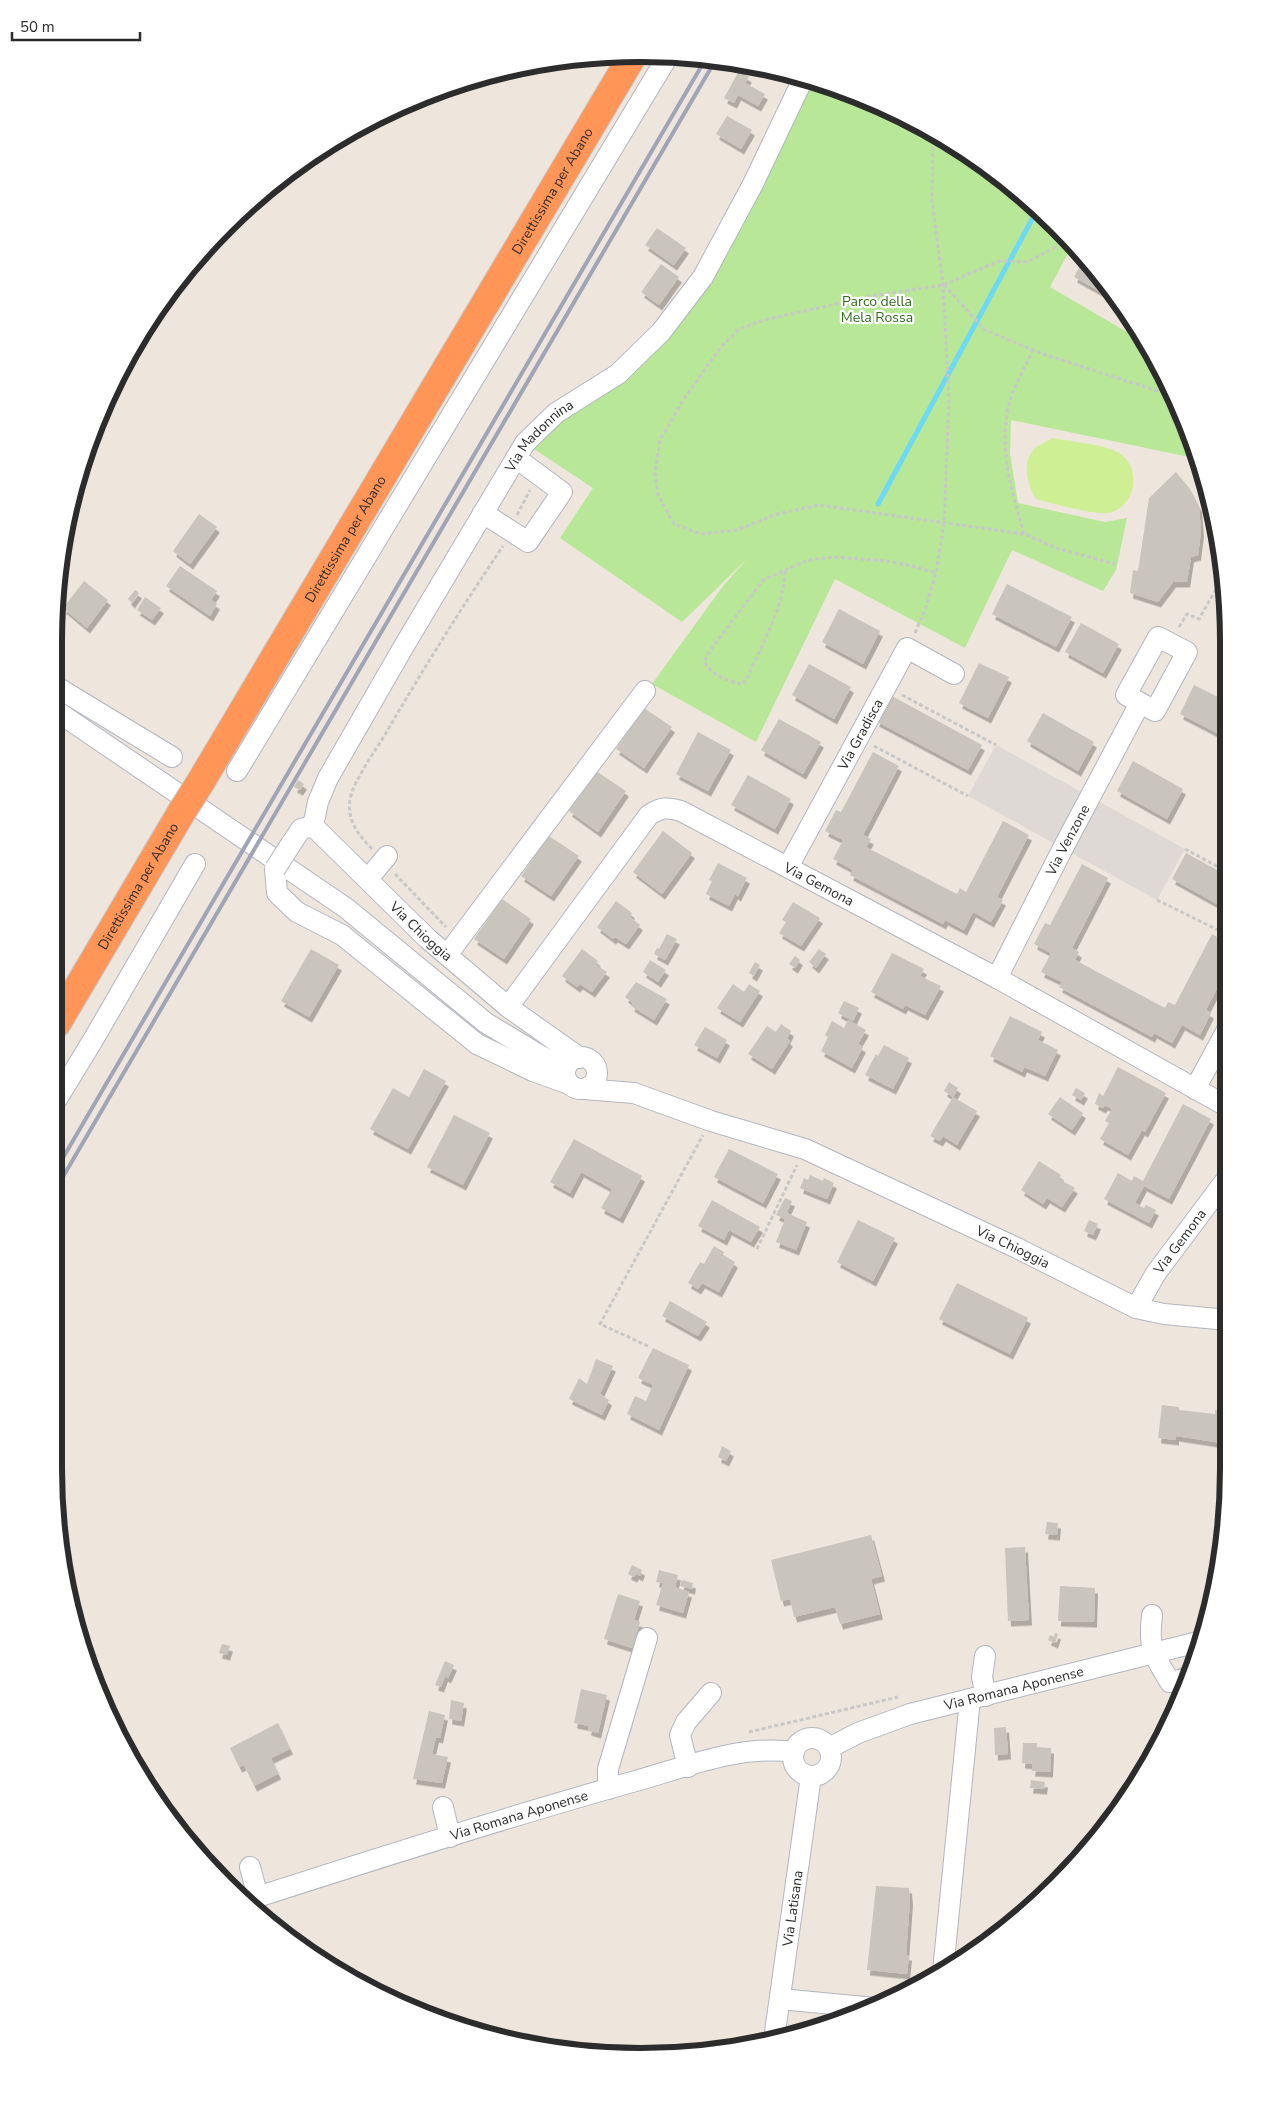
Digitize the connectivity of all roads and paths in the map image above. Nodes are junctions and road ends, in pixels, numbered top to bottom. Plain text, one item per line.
1 (628, 63) edge
2 (664, 63) edge
3 (800, 85) edge
4 (933, 141) edge
5 (1061, 242) edge
6 (943, 285) junction
7 (1034, 350) junction
8 (1164, 391) edge
9 (516, 458) junction
10 (538, 473) junction
11 (483, 513) junction
12 (944, 524) junction
13 (510, 529) junction
14 (1024, 534) junction
15 (1115, 564) dead end
16 (785, 571) junction
17 (936, 573) junction
18 (1218, 586) edge
19 (1172, 644) junction
20 (907, 648) junction
21 (954, 674) dead end
22 (886, 686) junction
23 (62, 690) edge
24 (646, 691) dead end
25 (1140, 703) junction
26 (62, 714) edge
27 (858, 737) junction
28 (996, 745) dead end
29 (172, 757) dead end
30 (237, 771) dead end
31 (968, 796) dead end
32 (313, 826) junction
33 (1184, 849) dead end
34 (385, 859) junction
35 (196, 864) dead end
36 (788, 867) junction
37 (1220, 868) edge
38 (368, 879) junction
39 (1157, 900) dead end
40 (1220, 931) edge
41 (453, 947) junction
42 (997, 978) junction
43 (508, 1007) junction
44 (62, 1014) edge
45 (1220, 1043) edge
46 (579, 1073) junction
47 (1195, 1089) junction
48 (62, 1091) edge
49 (1220, 1103) edge
50 (711, 1122) junction
51 (805, 1149) junction
52 (1220, 1188) edge
53 (758, 1249) dead end
54 (1136, 1308) junction
55 (1220, 1319) edge
56 (648, 1346) dead end
57 (1152, 1614) dead end
58 (647, 1638) dead end
59 (1194, 1643) edge
60 (1152, 1654) junction
61 (985, 1656) dead end
62 (1181, 1680) edge
63 (711, 1692) dead end
64 (978, 1698) junction
65 (829, 1748) junction
66 (794, 1752) junction
67 (688, 1767) junction
68 (812, 1776) junction
69 (608, 1789) junction
70 (443, 1807) dead end
71 (450, 1837) junction
72 (250, 1867) dead end
73 (253, 1898) edge
74 (943, 1964) edge
75 (780, 1999) junction
76 (857, 2006) edge
77 (775, 2032) edge

1 - 44 highway, Direttissima per Abano, bridge
2 - 30 street
3 - 9 street, Via Madonnina
4 - 6 path
5 - 6 path
6 - 7 path
6 - 12 path
6 - 12 path
7 - 8 path
7 - 14 path
9 - 10 street
9 - 11 street, Via Madonnina
10 - 13 path
10 - 13 street
11 - 13 street
11 - 32 street, Via Madonnina
12 - 14 path
12 - 17 path
13 - 34 path
14 - 15 path
16 - 16 path
16 - 17 path
17 - 20 path
18 - 19 path
19 - 25 street
19 - 25 street
20 - 21 street
20 - 22 street, Via Gradisca
22 - 27 street, Via Gradisca
22 - 28 path
23 - 29 street
24 - 41 street
25 - 42 street, Via Venzone
26 - 46 street, Via Chioggia
27 - 31 path
27 - 36 street, Via Gradisca
32 - 38 street, Via Chioggia
32 - 46 street, Via Chioggia, bridge
33 - 37 path
34 - 38 street
34 - 41 path
35 - 48 street
36 - 42 street, Via Gemona
36 - 43 street, Via Gemona
38 - 41 street, Via Chioggia
39 - 40 path
41 - 43 street, Via Chioggia
42 - 47 street, Via Gemona
43 - 46 street, Via Chioggia
45 - 47 street
46 - 50 street, Via Chioggia
47 - 49 street, Via Gemona
50 - 51 street, Via Chioggia
50 - 56 path
51 - 53 path
51 - 54 street, Via Chioggia
52 - 54 street, Via Gemona
54 - 55 street, Via Chioggia
57 - 60 street
58 - 69 street
59 - 60 street, Via Romana Aponense
60 - 62 street
60 - 64 street, Via Romana Aponense
61 - 64 street
63 - 67 street
64 - 65 street, Via Romana Aponense
64 - 74 street
65 - 66 street
65 - 68 street
66 - 67 street, Via Romana Aponense
66 - 68 street
67 - 69 street, Via Romana Aponense
68 - 75 street, Via Latisana
69 - 71 street, Via Romana Aponense
70 - 71 street
71 - 73 street, Via Romana Aponense
72 - 73 street
75 - 76 street
75 - 77 street, Via Latisana

